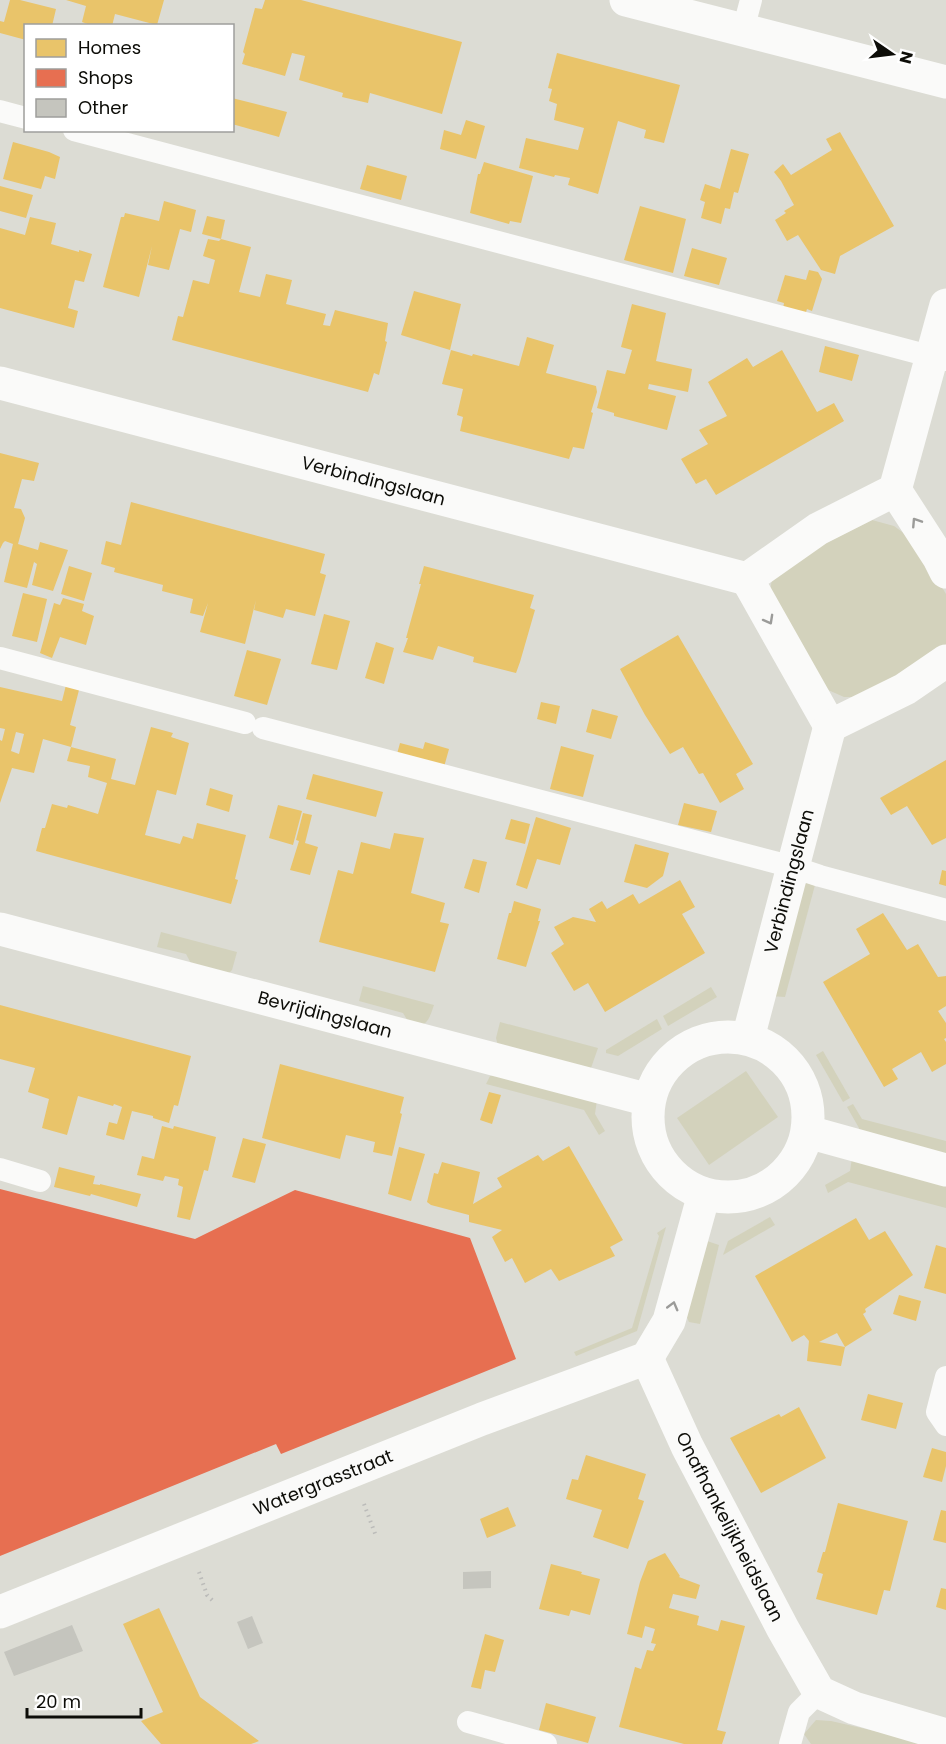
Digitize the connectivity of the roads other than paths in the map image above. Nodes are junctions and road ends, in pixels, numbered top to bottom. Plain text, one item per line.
1 (626, 0) edge
2 (747, 15) edge
3 (946, 82) edge
4 (0, 111) edge
5 (24, 117) edge
6 (82, 132) edge
7 (946, 305) edge
8 (939, 359) edge
9 (0, 382) edge
10 (895, 490) junction
11 (946, 572) edge
12 (747, 579) junction
13 (0, 658) edge
14 (946, 661) edge
15 (830, 726) junction
16 (793, 867) junction
17 (946, 910) edge
18 (0, 929) edge
19 (748, 1038) junction
20 (649, 1100) junction
21 (808, 1132) junction
22 (0, 1169) edge
23 (946, 1170) edge
24 (40, 1181) dead end
25 (704, 1194) junction
26 (647, 1358) junction
27 (946, 1377) edge
28 (946, 1425) edge
29 (0, 1612) edge
30 (819, 1692) junction
31 (468, 1722) dead end
32 (946, 1735) edge
33 (546, 1744) edge
34 (790, 1744) edge

1 - 2 street
2 - 3 street
4 - 5 lane
6 - 8 lane
7 - 8 street
8 - 10 street
9 - 12 street, Verbindingslaan
11 -> 10 street
10 - 12 street
12 -> 15 street
13 - 16 lane
14 - 15 street
15 - 16 street, Verbindingslaan
16 - 17 lane
16 - 19 street, Verbindingslaan
18 - 20 street, Bevrijdingslaan
19 - 20 street
19 - 21 street
20 - 25 street
21 - 23 street
21 - 25 street
22 - 24 lane
26 -> 25 street
26 - 29 street, Watergrasstraat
26 - 30 street, Onafhankelijkheidslaan
27 - 28 lane
30 - 32 street
30 - 34 lane
31 - 33 lane

